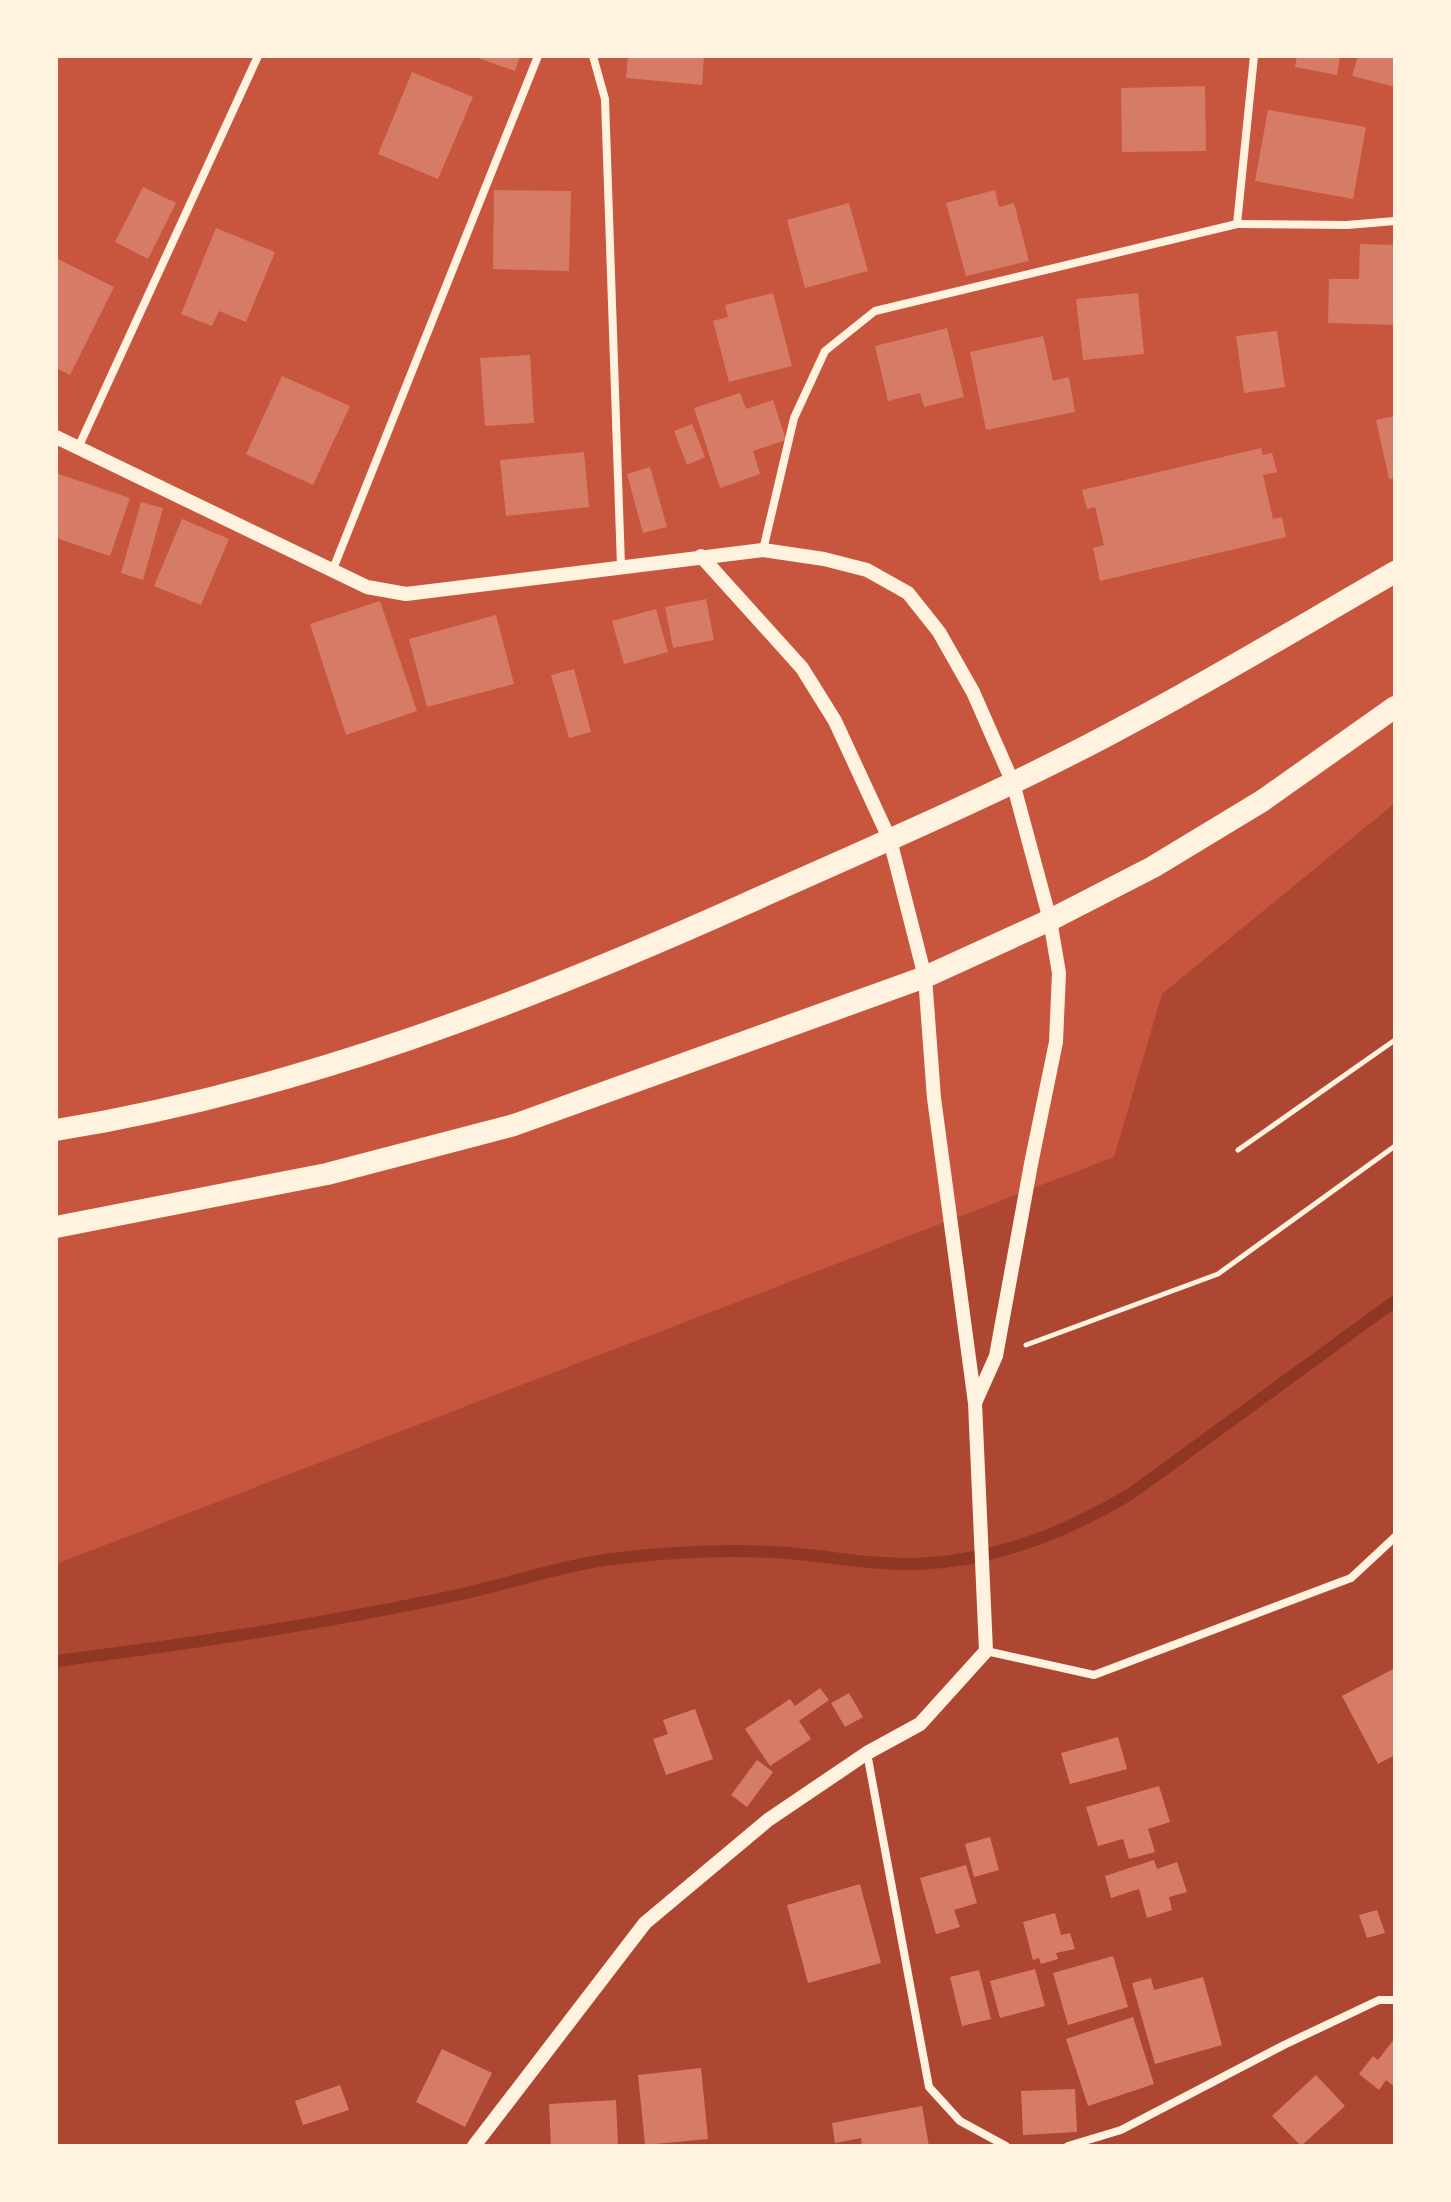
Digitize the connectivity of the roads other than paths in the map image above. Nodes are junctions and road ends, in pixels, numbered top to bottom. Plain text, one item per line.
1 (258, 56) edge
2 (538, 56) edge
3 (593, 56) edge
4 (1254, 56) edge
5 (1395, 221) edge
6 (1237, 224) junction
7 (56, 437) edge
8 (77, 449) junction
9 (763, 550) junction
10 (701, 556) junction
11 (621, 566) junction
12 (333, 569) junction
13 (1395, 572) edge
14 (1395, 707) edge
15 (1013, 783) junction
16 (890, 840) junction
17 (1050, 920) junction
18 (925, 977) junction
19 (56, 1130) edge
20 (56, 1227) edge
21 (975, 1403) junction
22 (1395, 1537) edge
23 (986, 1651) junction
24 (867, 1753) junction
25 (1395, 2000) edge
26 (474, 2146) edge
27 (1006, 2146) edge
28 (1068, 2146) edge

1 - 8 street
2 - 12 street
3 - 11 street
4 - 6 street
5 - 6 street
6 - 9 street
7 - 8 street
8 - 12 street
9 - 10 street
9 - 15 street
10 - 11 street
10 - 16 street
11 - 12 street
13 - 15 highway
14 - 17 highway
15 - 16 highway
15 - 17 street
16 - 18 street
16 - 19 highway
17 - 18 highway
17 - 21 street
18 - 20 highway
18 - 21 street
21 - 23 street
22 - 23 street
23 - 24 street
24 - 26 street
24 - 27 street
25 - 28 street

